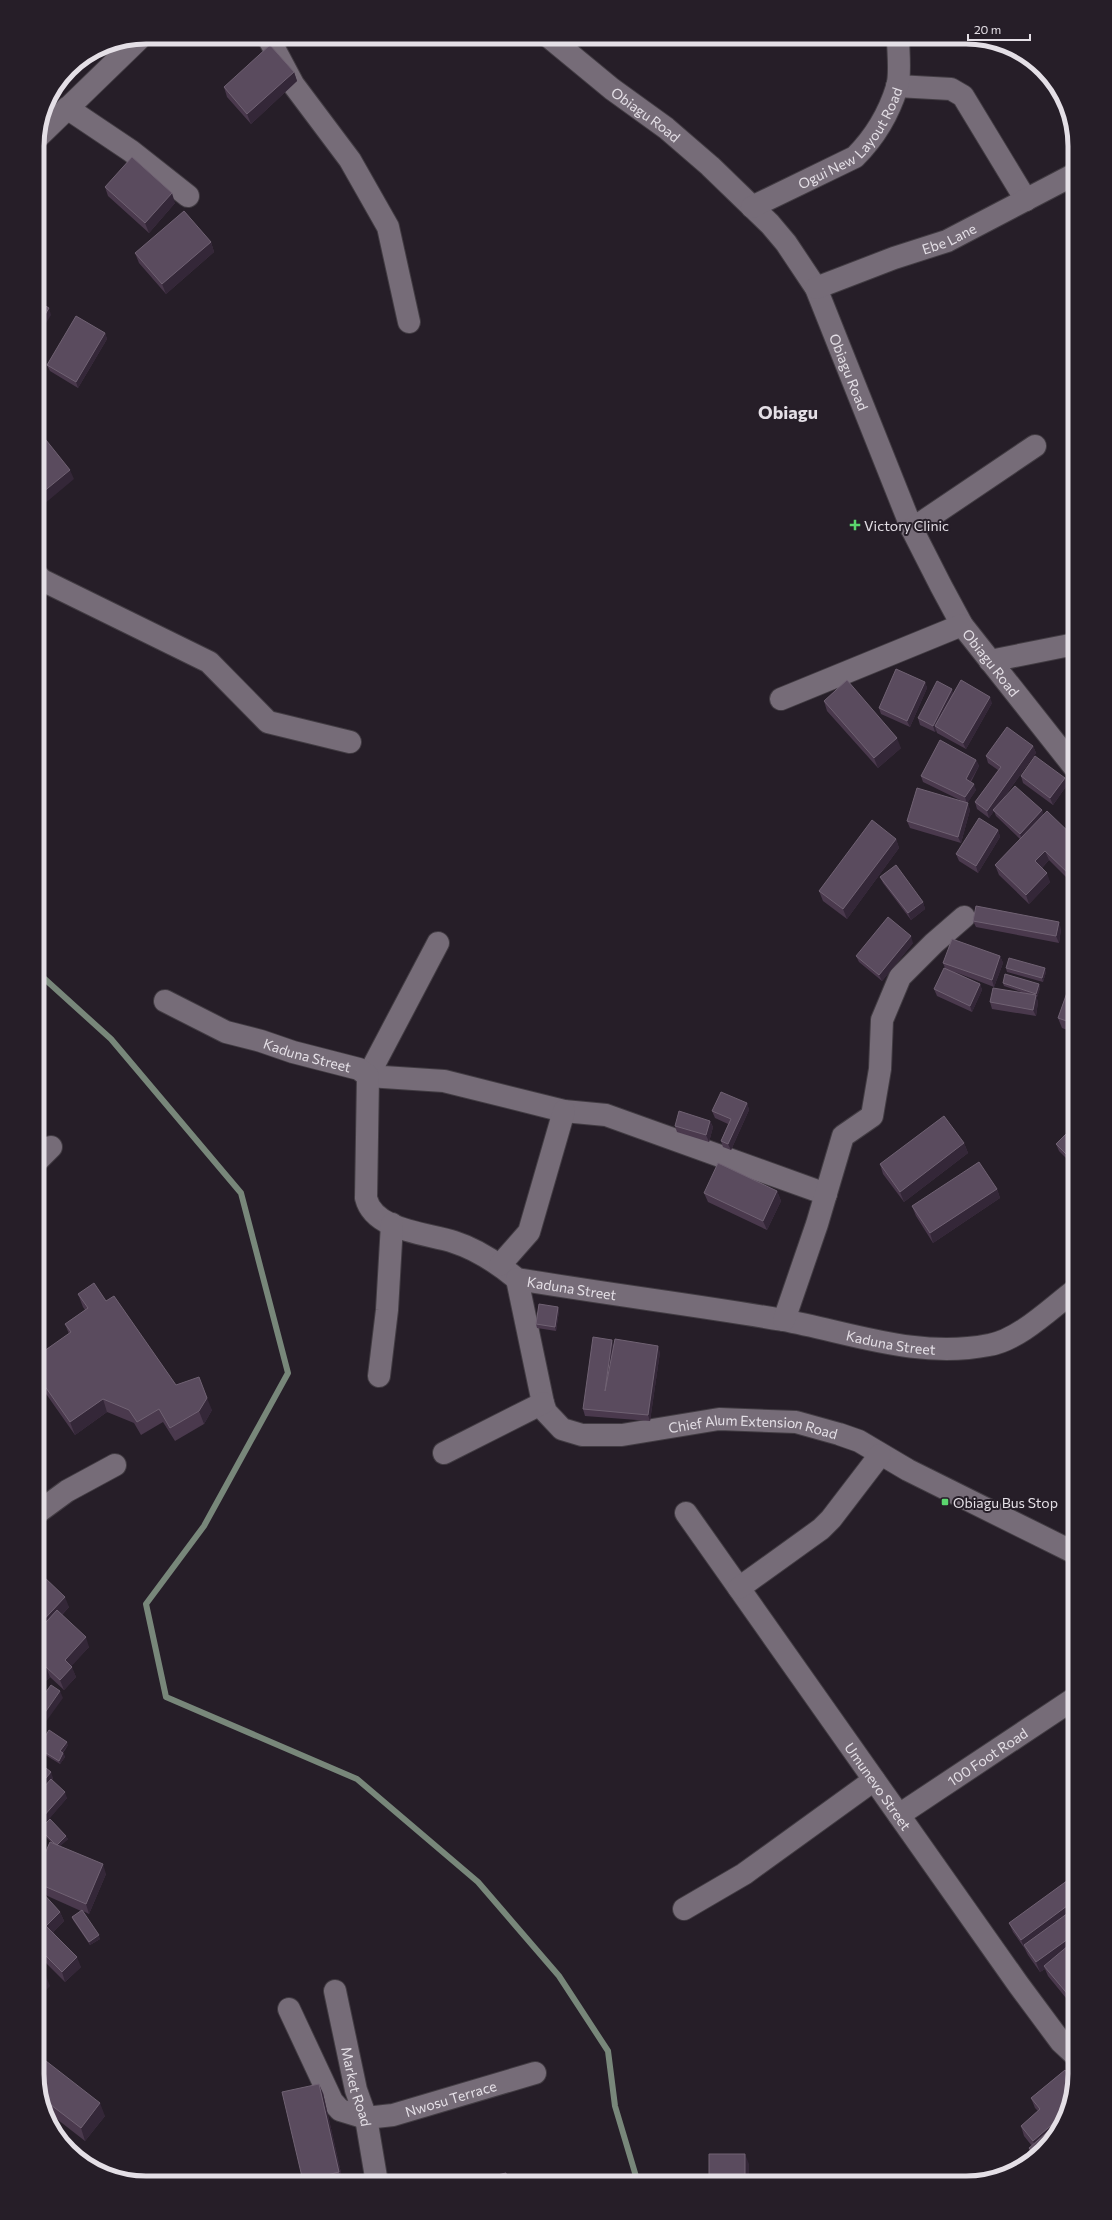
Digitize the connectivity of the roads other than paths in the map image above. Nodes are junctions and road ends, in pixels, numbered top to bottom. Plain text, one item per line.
1 (272, 44) edge
2 (557, 44) edge
3 (898, 44) edge
4 (131, 45) edge
5 (898, 86) junction
6 (67, 108) junction
7 (46, 129) edge
8 (1068, 178) edge
9 (188, 196) dead end
10 (1026, 200) junction
11 (752, 207) junction
12 (816, 288) junction
13 (409, 322) dead end
14 (1035, 446) dead end
15 (912, 529) junction
16 (44, 581) edge
17 (962, 625) junction
18 (1068, 645) edge
19 (990, 661) junction
20 (781, 699) dead end
21 (350, 742) dead end
22 (1068, 759) edge
23 (964, 917) dead end
24 (438, 943) dead end
25 (165, 1001) dead end
26 (368, 1076) junction
27 (564, 1111) junction
28 (826, 1194) junction
29 (392, 1224) junction
30 (500, 1264) junction
31 (517, 1279) junction
32 (1068, 1296) edge
33 (784, 1320) junction
34 (379, 1376) dead end
35 (543, 1403) junction
36 (444, 1453) dead end
37 (880, 1455) junction
38 (114, 1466) dead end
39 (44, 1508) edge
40 (686, 1513) dead end
41 (1068, 1549) edge
42 (739, 1588) junction
43 (1068, 1703) edge
44 (874, 1780) junction
45 (899, 1815) junction
46 (684, 1909) dead end
47 (335, 1991) dead end
48 (289, 2009) dead end
49 (1068, 2048) edge
50 (535, 2073) dead end
51 (366, 2118) junction
52 (376, 2176) edge

1 - 13 street
2 - 11 street, Obiagu Road
3 - 5 street, Ogui New Layout Road
4 - 6 street
5 - 10 street
5 - 11 street, Ogui New Layout Road
6 - 7 street
6 - 9 street
8 - 10 street, Ebe Lane
10 - 12 street, Ebe Lane
11 - 12 street, Obiagu Road
12 - 15 street, Obiagu Road
14 - 15 street
15 - 17 street, Obiagu Road
16 - 21 street
17 - 19 street, Obiagu Road
17 - 20 street
18 - 19 street
19 - 22 street, Obiagu Road
23 - 28 street
24 - 26 street
25 - 26 street, Kaduna Street
26 - 27 street
26 - 29 street, Kaduna Street
27 - 28 street
27 - 30 street
28 - 33 street
29 - 30 street, Kaduna Street
29 - 34 street
30 - 31 street, Kaduna Street
31 - 33 street, Kaduna Street
31 - 35 street, Chief Alum Extension Road
32 - 33 street, Kaduna Street
35 - 36 street
35 - 37 street, Chief Alum Extension Road
37 - 41 street, Chief Alum Extension Road
37 - 42 street
38 - 39 street
40 - 42 street, Umunevo Street
42 - 44 street, Umunevo Street
43 - 45 street, 100 Foot Road
44 - 45 street, Umunevo Street
44 - 46 street
45 - 49 street, Umunevo Street
47 - 51 street, Market Road
48 - 51 street
50 - 51 street, Nwosu Terrace
51 - 52 street, Market Road

